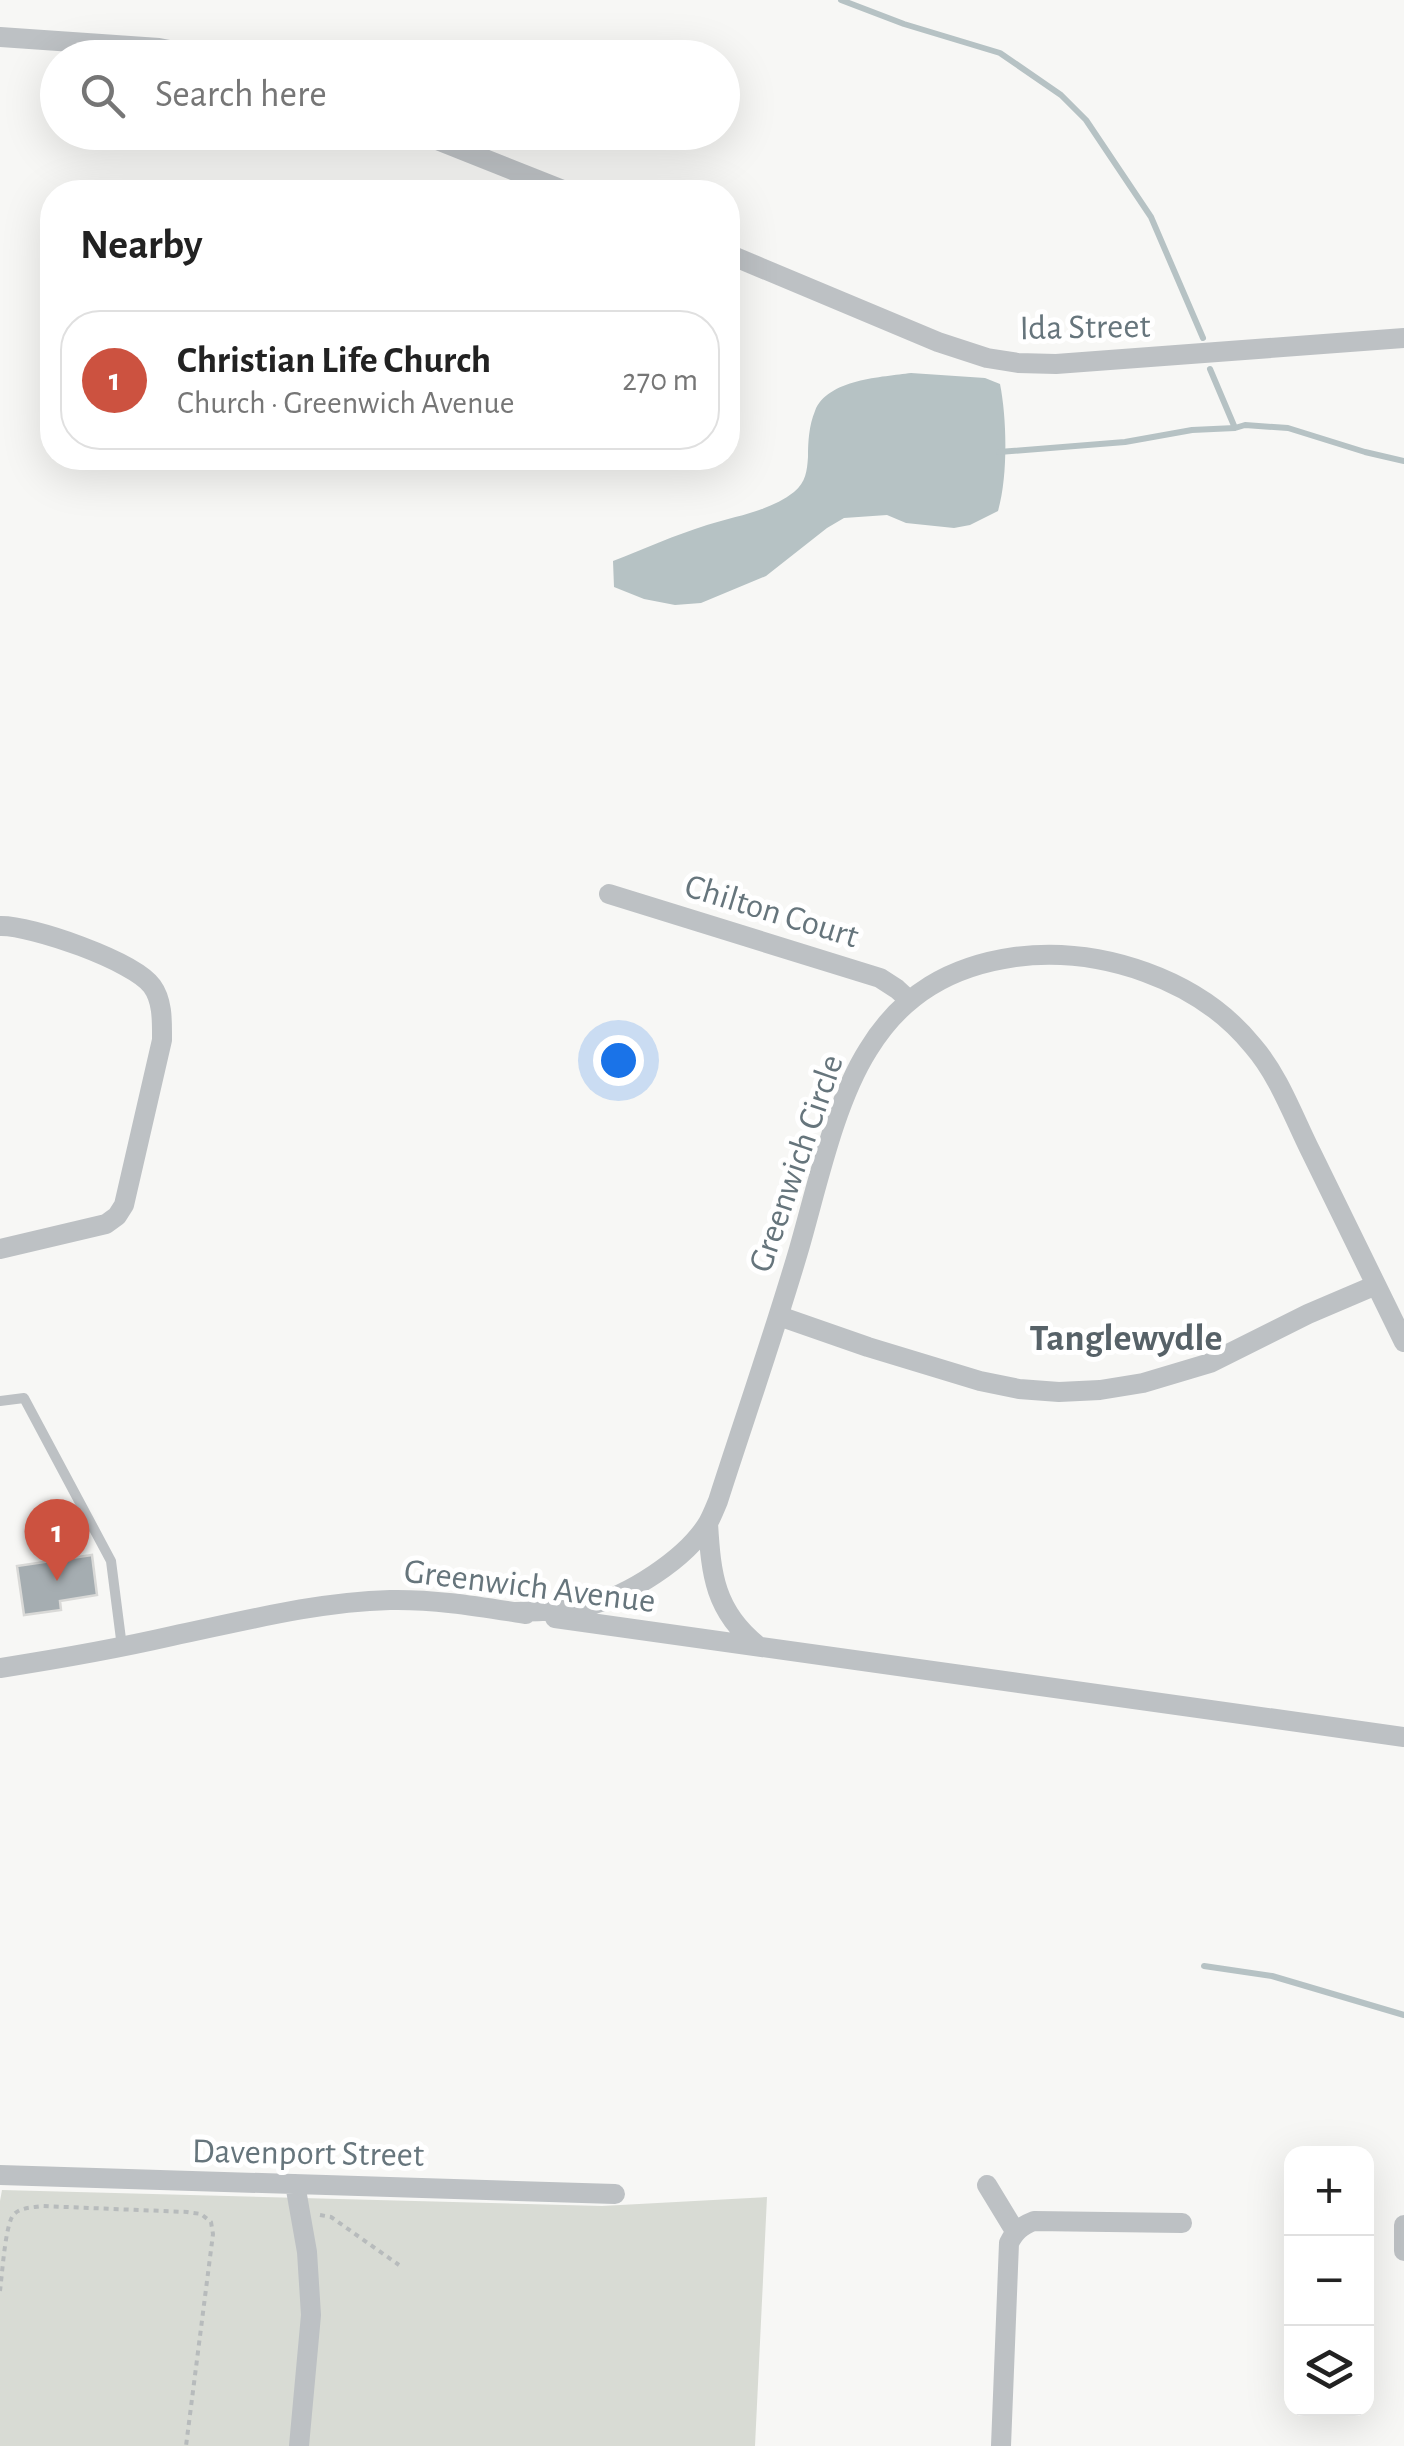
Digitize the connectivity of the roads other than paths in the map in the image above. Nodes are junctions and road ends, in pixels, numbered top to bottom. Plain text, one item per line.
1 (0, 36) edge
2 (50, 40) edge
3 (462, 150) edge
4 (538, 180) edge
5 (740, 259) edge
6 (1404, 338) edge
7 (610, 894) dead end
8 (0, 926) edge
9 (909, 1000) junction
10 (0, 1249) edge
11 (1376, 1285) junction
12 (779, 1316) junction
13 (1404, 1342) edge
14 (0, 1401) edge
15 (708, 1523) junction
16 (516, 1612) junction
17 (757, 1646) junction
18 (122, 1647) junction
19 (1, 1664) edge
20 (1404, 1737) edge
21 (0, 2176) edge
22 (295, 2184) junction
23 (988, 2185) dead end
24 (615, 2194) dead end
25 (1182, 2223) dead end
26 (1404, 2225) edge
27 (1016, 2232) junction
28 (1404, 2251) edge
29 (299, 2446) edge
30 (1001, 2446) edge

1 - 2 street
3 - 4 street
5 - 6 street, Ida Street
7 - 9 street, Chilton Court
8 - 10 street
9 - 11 street, Greenwich Circle
9 - 12 street, Greenwich Circle
11 - 12 street
11 - 13 street, Greenwich Circle
12 - 15 street, Greenwich Circle
14 - 18 lane
15 - 16 street, Greenwich Circle
15 - 17 street, Greenwich Circle
16 - 17 street, Greenwich Avenue
16 - 18 street, Greenwich Avenue
17 - 20 street
18 - 19 street, Greenwich Avenue
21 - 22 street, Davenport Street
22 - 24 street, Davenport Street
22 - 29 street
23 - 27 street
25 - 27 street
26 - 28 street
27 - 30 street

